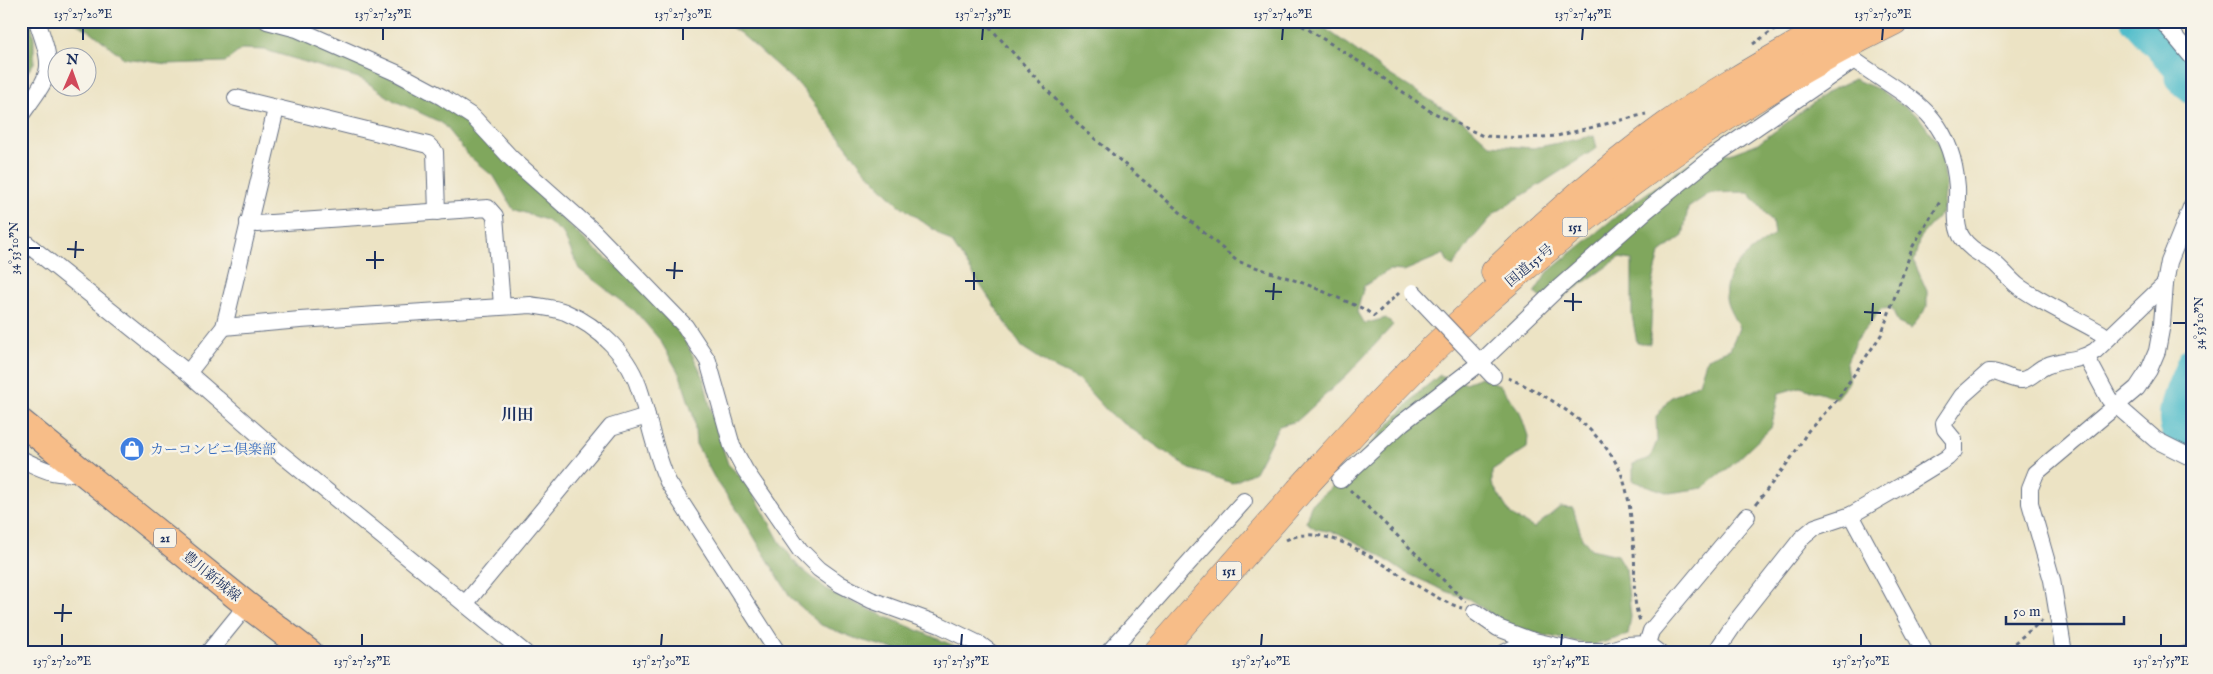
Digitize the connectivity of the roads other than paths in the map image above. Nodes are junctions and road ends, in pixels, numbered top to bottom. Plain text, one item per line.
1 (37, 21) edge
2 (267, 21) edge
3 (1894, 21) edge
4 (2162, 21) edge
5 (1846, 42) edge
6 (2192, 57) edge
7 (236, 98) dead end
8 (276, 109) junction
9 (21, 115) edge
10 (2192, 205) edge
11 (437, 212) junction
12 (248, 222) junction
13 (21, 239) edge
14 (2164, 284) junction
15 (1413, 292) road end
16 (502, 306) junction
17 (224, 327) junction
18 (2108, 338) junction
19 (2086, 356) junction
20 (1477, 360) junction
21 (188, 373) junction
22 (1493, 376) road end
23 (2116, 406) junction
24 (647, 416) junction
25 (21, 422) edge
26 (2192, 458) edge
27 (21, 460) edge
28 (81, 470) junction
29 (1340, 480) road end
30 (1244, 501) dead end
31 (1851, 515) junction
32 (1747, 516) road end
33 (247, 604) junction
34 (465, 604) junction
35 (1475, 612) road end
36 (1530, 640) junction
37 (1648, 647) edge
38 (1923, 649) dead end
39 (2192, 649) edge
40 (2181, 652) edge
41 (208, 653) edge
42 (310, 653) edge
43 (525, 653) edge
44 (778, 653) edge
45 (990, 653) edge
46 (1108, 653) edge
47 (1157, 653) edge
48 (1504, 653) edge
49 (1715, 653) edge
50 (2064, 653) edge

1 - 9 street
2 - 45 street
3 - 5 highway, 国道151号 / 151
4 - 6 street
5 - 18 street
5 - 20 street
5 - 47 highway, 国道151号 / 151, bridge
7 - 8 street
8 - 11 street
8 - 12 street
10 - 14 street
11 - 12 street
11 - 16 street
12 - 17 street
13 - 21 street
14 - 18 street
14 - 23 street
15 - 20 street, bridge
16 - 17 street
16 - 24 street
17 - 21 street
18 - 19 street
19 - 23 street
19 - 31 street
20 - 22 street
20 - 29 street
21 - 34 street
23 - 26 street
23 - 50 street
24 - 34 street
24 - 44 street
25 - 28 main road, 豊川新城線 / 21
27 - 28 street
28 - 33 main road, 豊川新城線 / 21
30 - 46 street
31 - 38 street
31 - 49 street
32 - 37 street
33 - 41 street
33 - 42 main road, 豊川新城線 / 21
34 - 43 street
35 - 36 street
36 - 37 street
36 - 48 street
39 - 40 lane

